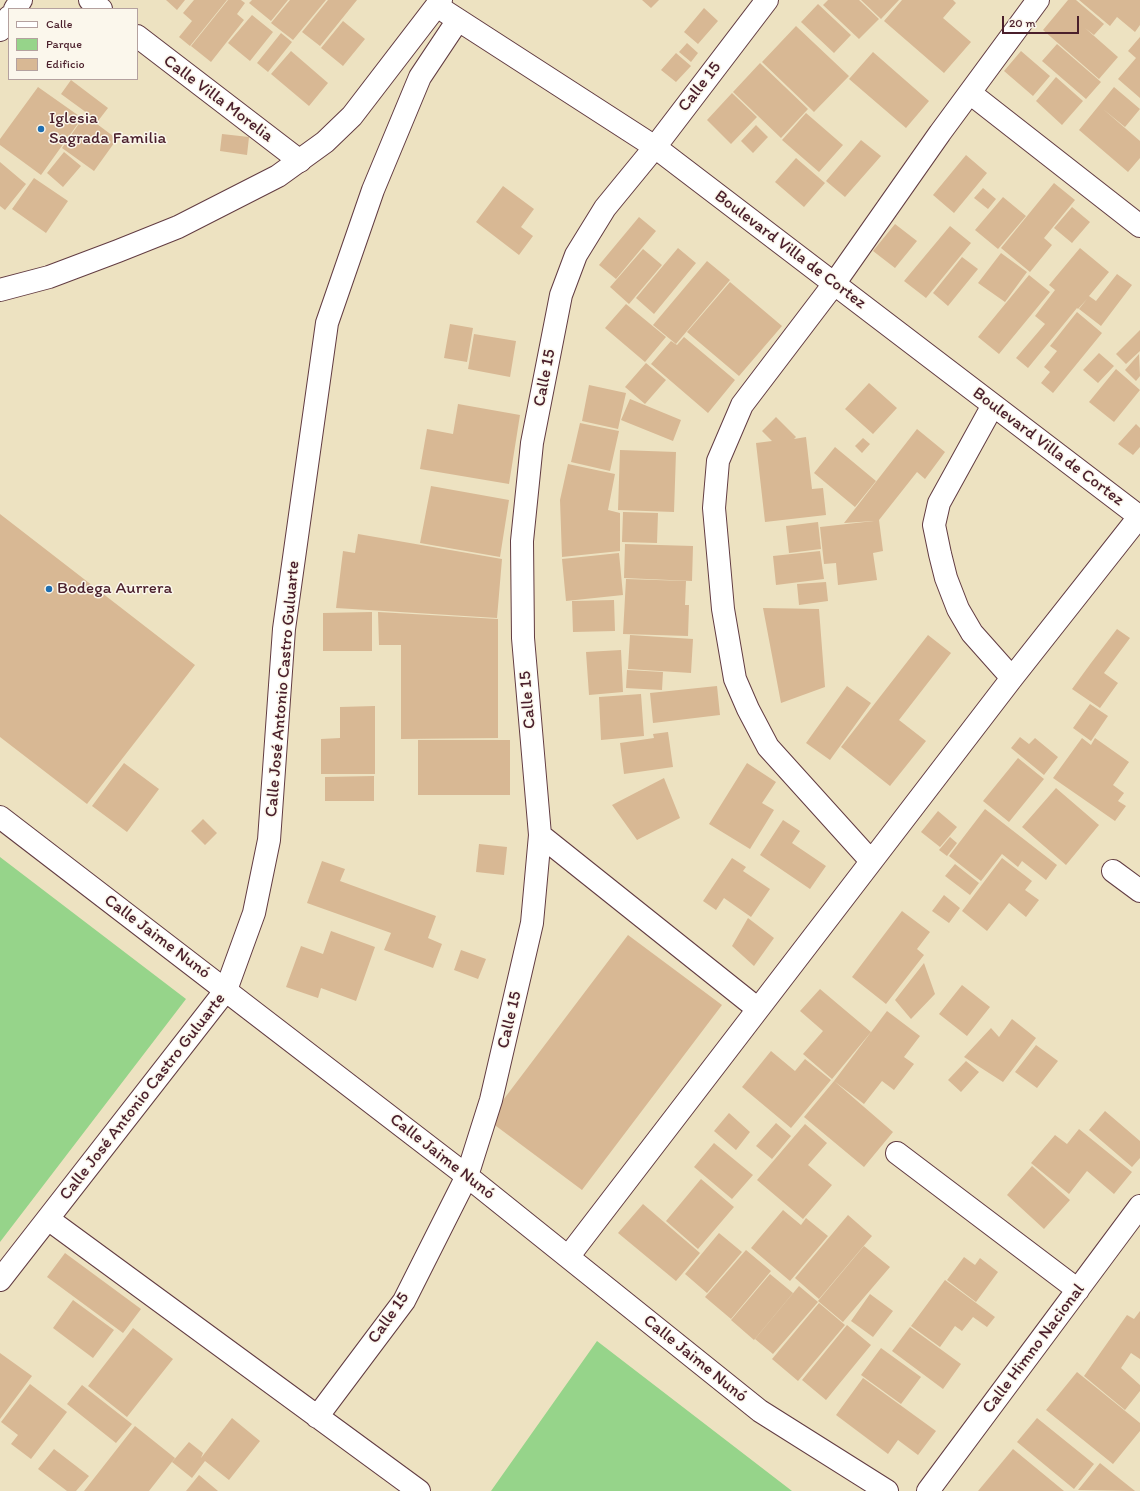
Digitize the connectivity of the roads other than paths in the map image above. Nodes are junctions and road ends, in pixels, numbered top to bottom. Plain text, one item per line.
1 (90, 0) edge
2 (767, 0) edge
3 (1038, 0) edge
4 (435, 2) edge
5 (100, 8) edge
6 (8, 18) edge
7 (458, 20) junction
8 (0, 30) edge
9 (138, 37) edge
10 (970, 93) junction
11 (655, 147) junction
12 (300, 161) junction
13 (1138, 220) edge
14 (834, 284) junction
15 (0, 290) edge
16 (993, 405) junction
17 (1140, 517) edge
18 (1012, 678) junction
19 (0, 817) edge
20 (540, 835) junction
21 (872, 861) junction
22 (1113, 871) dead end
23 (1140, 892) edge
24 (226, 990) junction
25 (758, 1009) junction
26 (897, 1153) dead end
27 (467, 1176) junction
28 (1140, 1206) edge
29 (48, 1219) junction
30 (568, 1258) junction
31 (0, 1280) edge
32 (1078, 1290) junction
33 (317, 1417) junction
34 (419, 1491) edge
35 (887, 1491) edge
36 (928, 1491) edge

1 - 5 street
2 - 11 street, Calle 15
3 - 10 street
4 - 7 street, Boulevard Villa de Cortez
4 - 12 street
6 - 8 street
7 - 11 street, Boulevard Villa de Cortez
7 - 24 street, Calle José Antonio Castro Guluarte
9 - 12 street, Calle Villa Morelia
10 - 13 street
10 - 14 street
11 - 14 street, Boulevard Villa de Cortez
11 - 20 street, Calle 15
12 - 15 street
14 - 16 street, Boulevard Villa de Cortez
14 - 21 street
16 - 17 street, Boulevard Villa de Cortez
16 - 18 street
17 - 18 street
18 - 21 street
19 - 24 street, Calle Jaime Nunó
20 - 25 street
20 - 27 street, Calle 15
21 - 25 street
22 - 23 street
24 - 27 street, Calle Jaime Nunó
24 - 29 street, Calle José Antonio Castro Guluarte
25 - 30 street
26 - 32 street
27 - 30 street, Calle Jaime Nunó
27 - 33 street, Calle 15
28 - 32 street, Calle Himno Nacional
29 - 31 street, Calle José Antonio Castro Guluarte
29 - 33 street
30 - 35 street, Calle Jaime Nunó
32 - 36 street, Calle Himno Nacional
33 - 34 street

